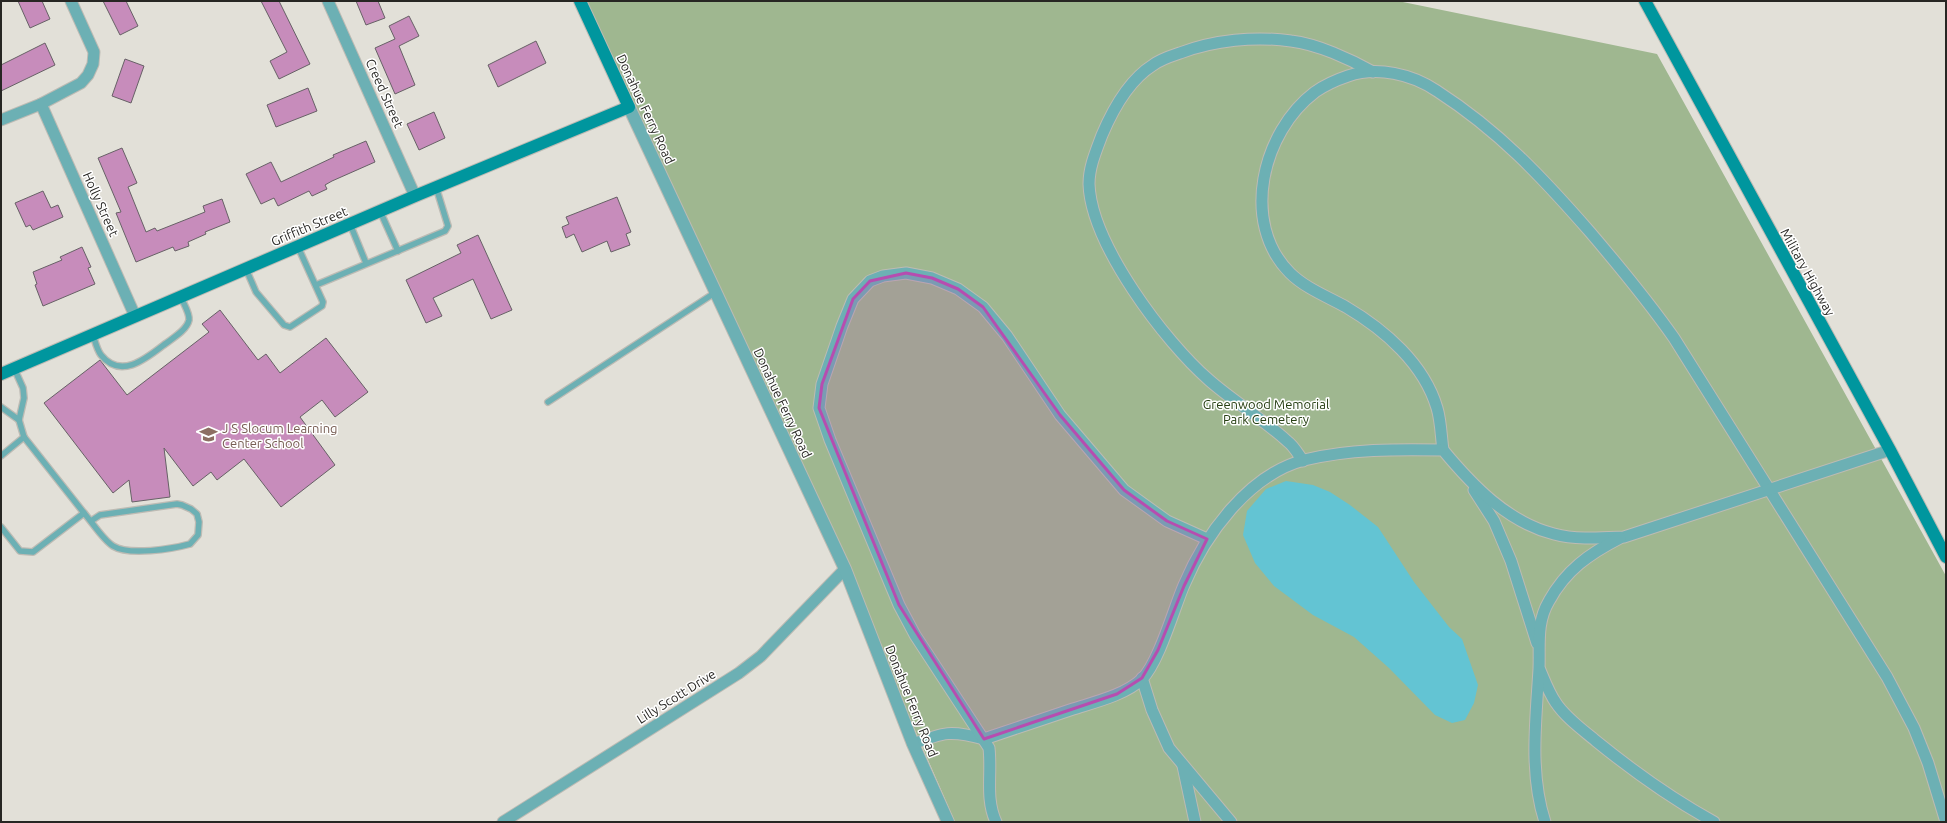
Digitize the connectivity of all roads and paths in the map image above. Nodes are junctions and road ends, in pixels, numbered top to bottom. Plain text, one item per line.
1 (71, 1) edge
2 (328, 1) edge
3 (580, 1) edge
4 (1645, 1) edge
5 (1373, 72) junction
6 (41, 104) junction
7 (629, 107) junction
8 (1, 120) edge
9 (436, 188) junction
10 (415, 196) junction
11 (380, 211) junction
12 (350, 224) junction
13 (298, 246) junction
14 (398, 250) junction
15 (366, 263) junction
16 (246, 269) junction
17 (316, 285) junction
18 (716, 292) junction
19 (181, 297) junction
20 (135, 316) junction
21 (92, 335) junction
22 (14, 368) junction
23 (1, 374) edge
24 (548, 402) dead end
25 (1, 407) edge
26 (19, 420) junction
27 (24, 437) junction
28 (1443, 450) junction
29 (1890, 450) junction
30 (1, 456) edge
31 (1303, 461) junction
32 (1465, 476) junction
33 (1769, 491) junction
34 (84, 513) junction
35 (91, 521) junction
36 (1, 527) edge
37 (1624, 536) junction
38 (1207, 539) junction
39 (1946, 557) edge
40 (845, 569) junction
41 (1538, 647) junction
42 (1539, 667) junction
43 (1142, 678) junction
44 (984, 739) junction
45 (913, 744) junction
46 (1182, 762) junction
47 (1944, 820) edge
48 (503, 822) edge
49 (948, 822) edge
50 (996, 822) edge
51 (1195, 822) edge
52 (1231, 822) edge
53 (1545, 822) edge
54 (1714, 822) edge

1 - 6 street
2 - 10 street, Creed Street
3 - 7 main road, Donahue Ferry Road
4 - 29 main road, Military Highway
5 - 28 street
5 - 31 street
5 - 33 street
6 - 8 street
6 - 20 street, Holly Street
7 - 9 main road, Griffith Street
7 - 18 street, Donahue Ferry Road
9 - 10 main road, Griffith Street
9 - 14 lane
10 - 11 main road, Griffith Street
11 - 12 main road, Griffith Street
11 - 14 lane
12 - 13 main road, Griffith Street
12 - 15 lane
13 - 16 main road, Griffith Street
13 - 17 lane
14 - 15 lane
15 - 17 lane
16 - 17 lane
16 - 19 main road, Griffith Street
18 - 24 lane
18 - 40 street, Donahue Ferry Road
19 - 20 main road, Griffith Street
19 - 21 lane
20 - 21 main road, Griffith Street
21 - 22 main road, Griffith Street
22 - 23 main road, Griffith Street
22 - 26 lane
25 - 26 lane
26 - 27 lane
27 - 30 lane
27 - 34 lane
28 - 31 street
28 - 32 street
29 - 33 street
29 - 39 main road, Military Highway
31 - 38 street
32 - 37 street
32 - 41 street
33 - 37 street
33 - 47 street
34 - 35 lane
34 - 36 lane
35 - 35 lane
37 - 41 street
38 - 43 street
38 - 44 street
40 - 45 street, Donahue Ferry Road
40 - 48 street, Lilly Scott Drive
41 - 42 street
42 - 53 street
42 - 54 street
43 - 44 street
43 - 46 street
44 - 45 street
44 - 50 street
45 - 49 street, Donahue Ferry Road
46 - 51 street
46 - 52 street

